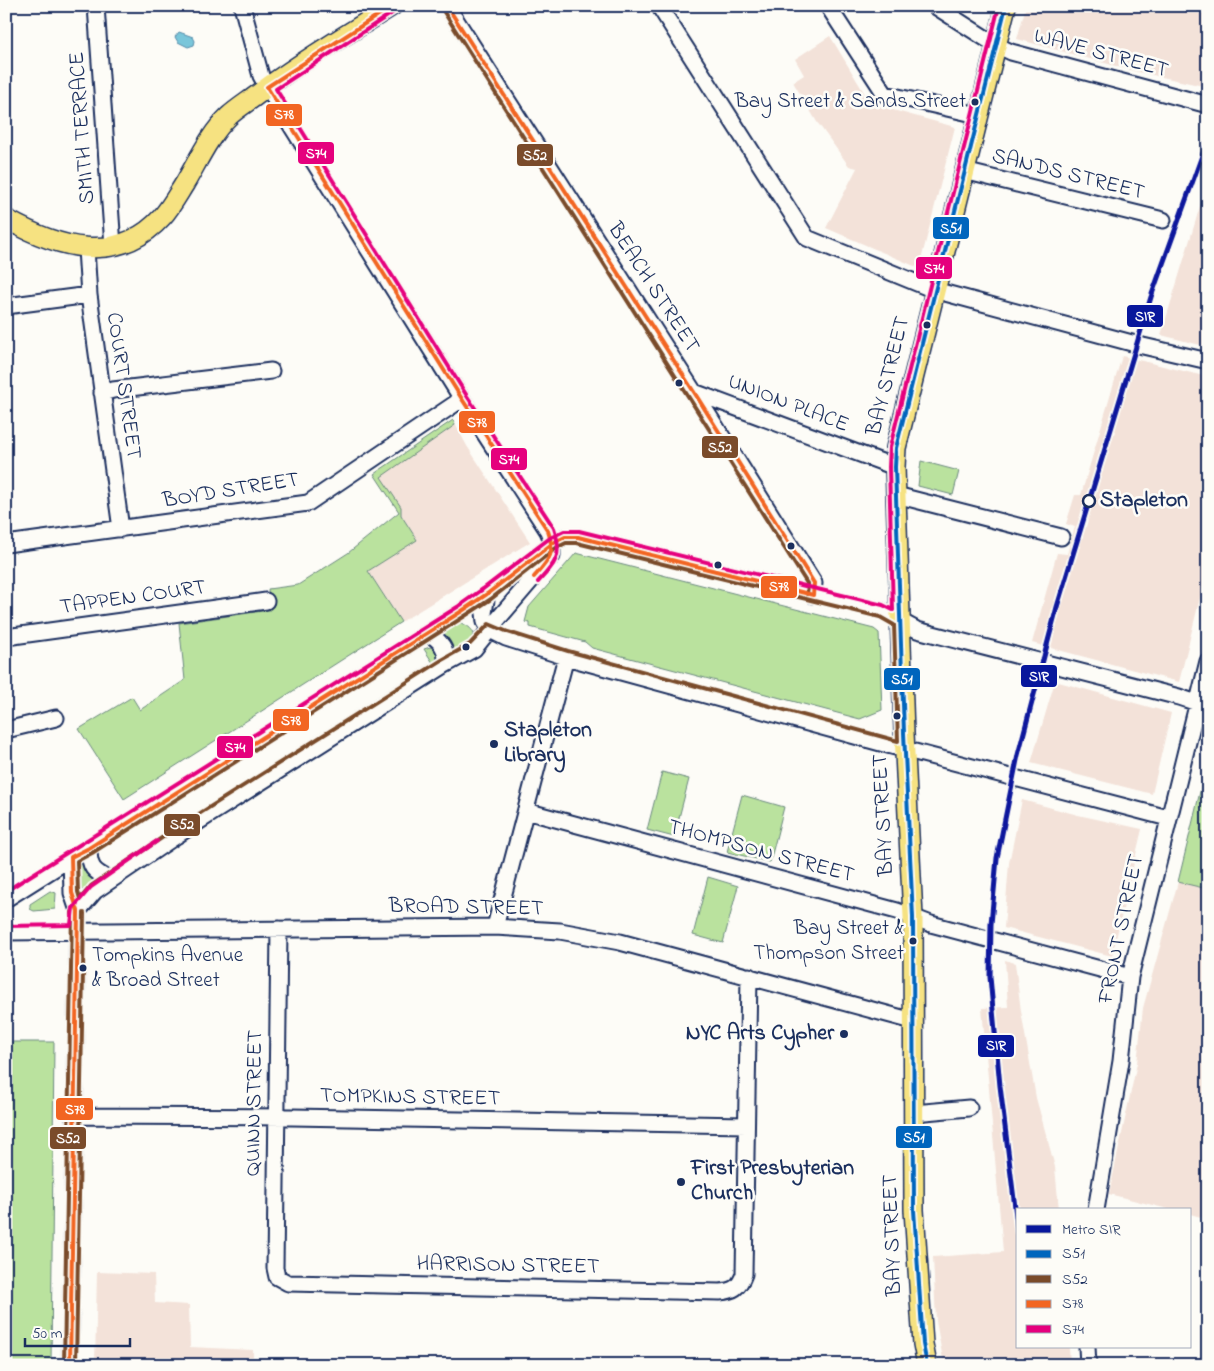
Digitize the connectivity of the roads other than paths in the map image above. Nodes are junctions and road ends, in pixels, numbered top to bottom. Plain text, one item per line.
1 (96, 6) edge
2 (242, 6) edge
3 (392, 6) edge
4 (447, 6) edge
5 (658, 6) edge
6 (828, 6) edge
7 (935, 6) edge
8 (1006, 6) edge
9 (996, 44) junction
10 (267, 87) junction
11 (1208, 105) edge
12 (978, 116) junction
13 (964, 171) junction
14 (6, 219) edge
15 (1163, 220) dead end
16 (114, 246) junction
17 (86, 248) junction
18 (934, 290) junction
19 (89, 295) junction
20 (6, 306) edge
21 (1208, 361) edge
22 (271, 371) dead end
23 (694, 392) junction
24 (102, 393) junction
25 (462, 399) junction
26 (895, 467) junction
27 (896, 495) junction
28 (121, 529) junction
29 (1061, 537) dead end
30 (553, 543) junction
31 (6, 544) edge
32 (488, 594) junction
33 (813, 595) junction
34 (266, 601) dead end
35 (900, 621) junction
36 (490, 630) junction
37 (427, 633) junction
38 (6, 637) edge
39 (566, 657) junction
40 (1208, 661) edge
41 (445, 665) junction
42 (1197, 703) junction
43 (56, 718) dead end
44 (6, 730) edge
45 (905, 749) junction
46 (526, 811) junction
47 (1168, 818) junction
48 (89, 848) junction
49 (71, 857) junction
50 (110, 880) junction
51 (6, 899) edge
52 (78, 911) junction
53 (913, 917) junction
54 (495, 927) junction
55 (279, 929) junction
56 (77, 931) junction
57 (6, 932) edge
58 (749, 976) junction
59 (1130, 977) junction
60 (913, 1021) junction
61 (968, 1108) dead end
62 (914, 1113) junction
63 (74, 1116) junction
64 (276, 1117) junction
65 (746, 1125) junction
66 (1096, 1208) edge
67 (278, 1277) joint
68 (1087, 1348) edge
69 (70, 1365) edge
70 (927, 1365) edge
71 (1088, 1365) edge

1 - 16 street, SMITH TERRACE
2 - 10 street
3 - 10 main road
4 - 23 street, BEACH STREET
5 - 18 street
6 - 12 street, SANDS STREET
7 - 9 street, WAVE STREET
8 - 9 main road, BAY STREET
9 - 11 street, WAVE STREET
9 - 12 main road, BAY STREET
10 - 16 main road
10 - 25 street
12 - 13 main road, BAY STREET
13 - 15 street, SANDS STREET
13 - 18 main road, BAY STREET
14 - 17 main road
16 - 17 main road
17 - 19 street, COURT STREET
18 - 21 street
18 - 26 main road, BAY STREET
19 - 20 street
19 - 24 street, COURT STREET
22 - 24 street
23 - 26 street, UNION PLACE
23 - 33 street, BEACH STREET
24 - 28 street, COURT STREET
25 - 28 street, BOYD STREET
25 - 30 street
26 - 27 main road, BAY STREET
27 - 29 street
27 - 35 main road, BAY STREET
28 - 31 street, BOYD STREET
30 - 32 street
30 - 33 street
30 - 36 street
32 - 36 street
32 - 37 street
33 - 35 street
34 - 38 street, TAPPEN COURT
35 - 42 street
35 - 45 main road, BAY STREET
36 - 39 street
36 - 41 street
37 - 41 street
37 - 48 street
39 - 45 street
39 - 46 street
40 - 42 street, FRONT STREET
41 - 50 street
42 - 47 street, FRONT STREET
43 - 44 street
45 - 47 street
45 - 53 main road, BAY STREET
46 - 53 street, THOMPSON STREET
46 - 54 street
47 - 59 street, FRONT STREET
48 - 49 street
48 - 50 street
49 - 51 street
49 - 52 street
50 - 52 street
52 - 56 street
53 - 59 street, THOMPSON STREET
53 - 60 main road, BAY STREET
54 - 55 street, BROAD STREET
54 - 58 street, BROAD STREET
55 - 56 street, BROAD STREET
55 - 64 street, QUINN STREET
56 - 57 street, BROAD STREET
56 - 63 street
58 - 60 street, BROAD STREET
58 - 65 street
59 - 66 street, FRONT STREET
60 - 62 main road, BAY STREET
61 - 62 street
62 - 70 main road, BAY STREET
63 - 64 street, TOMPKINS STREET
63 - 69 street
64 - 65 street, TOMPKINS STREET
64 - 67 street, QUINN STREET
65 - 67 street, HARRISON STREET
68 - 71 street

